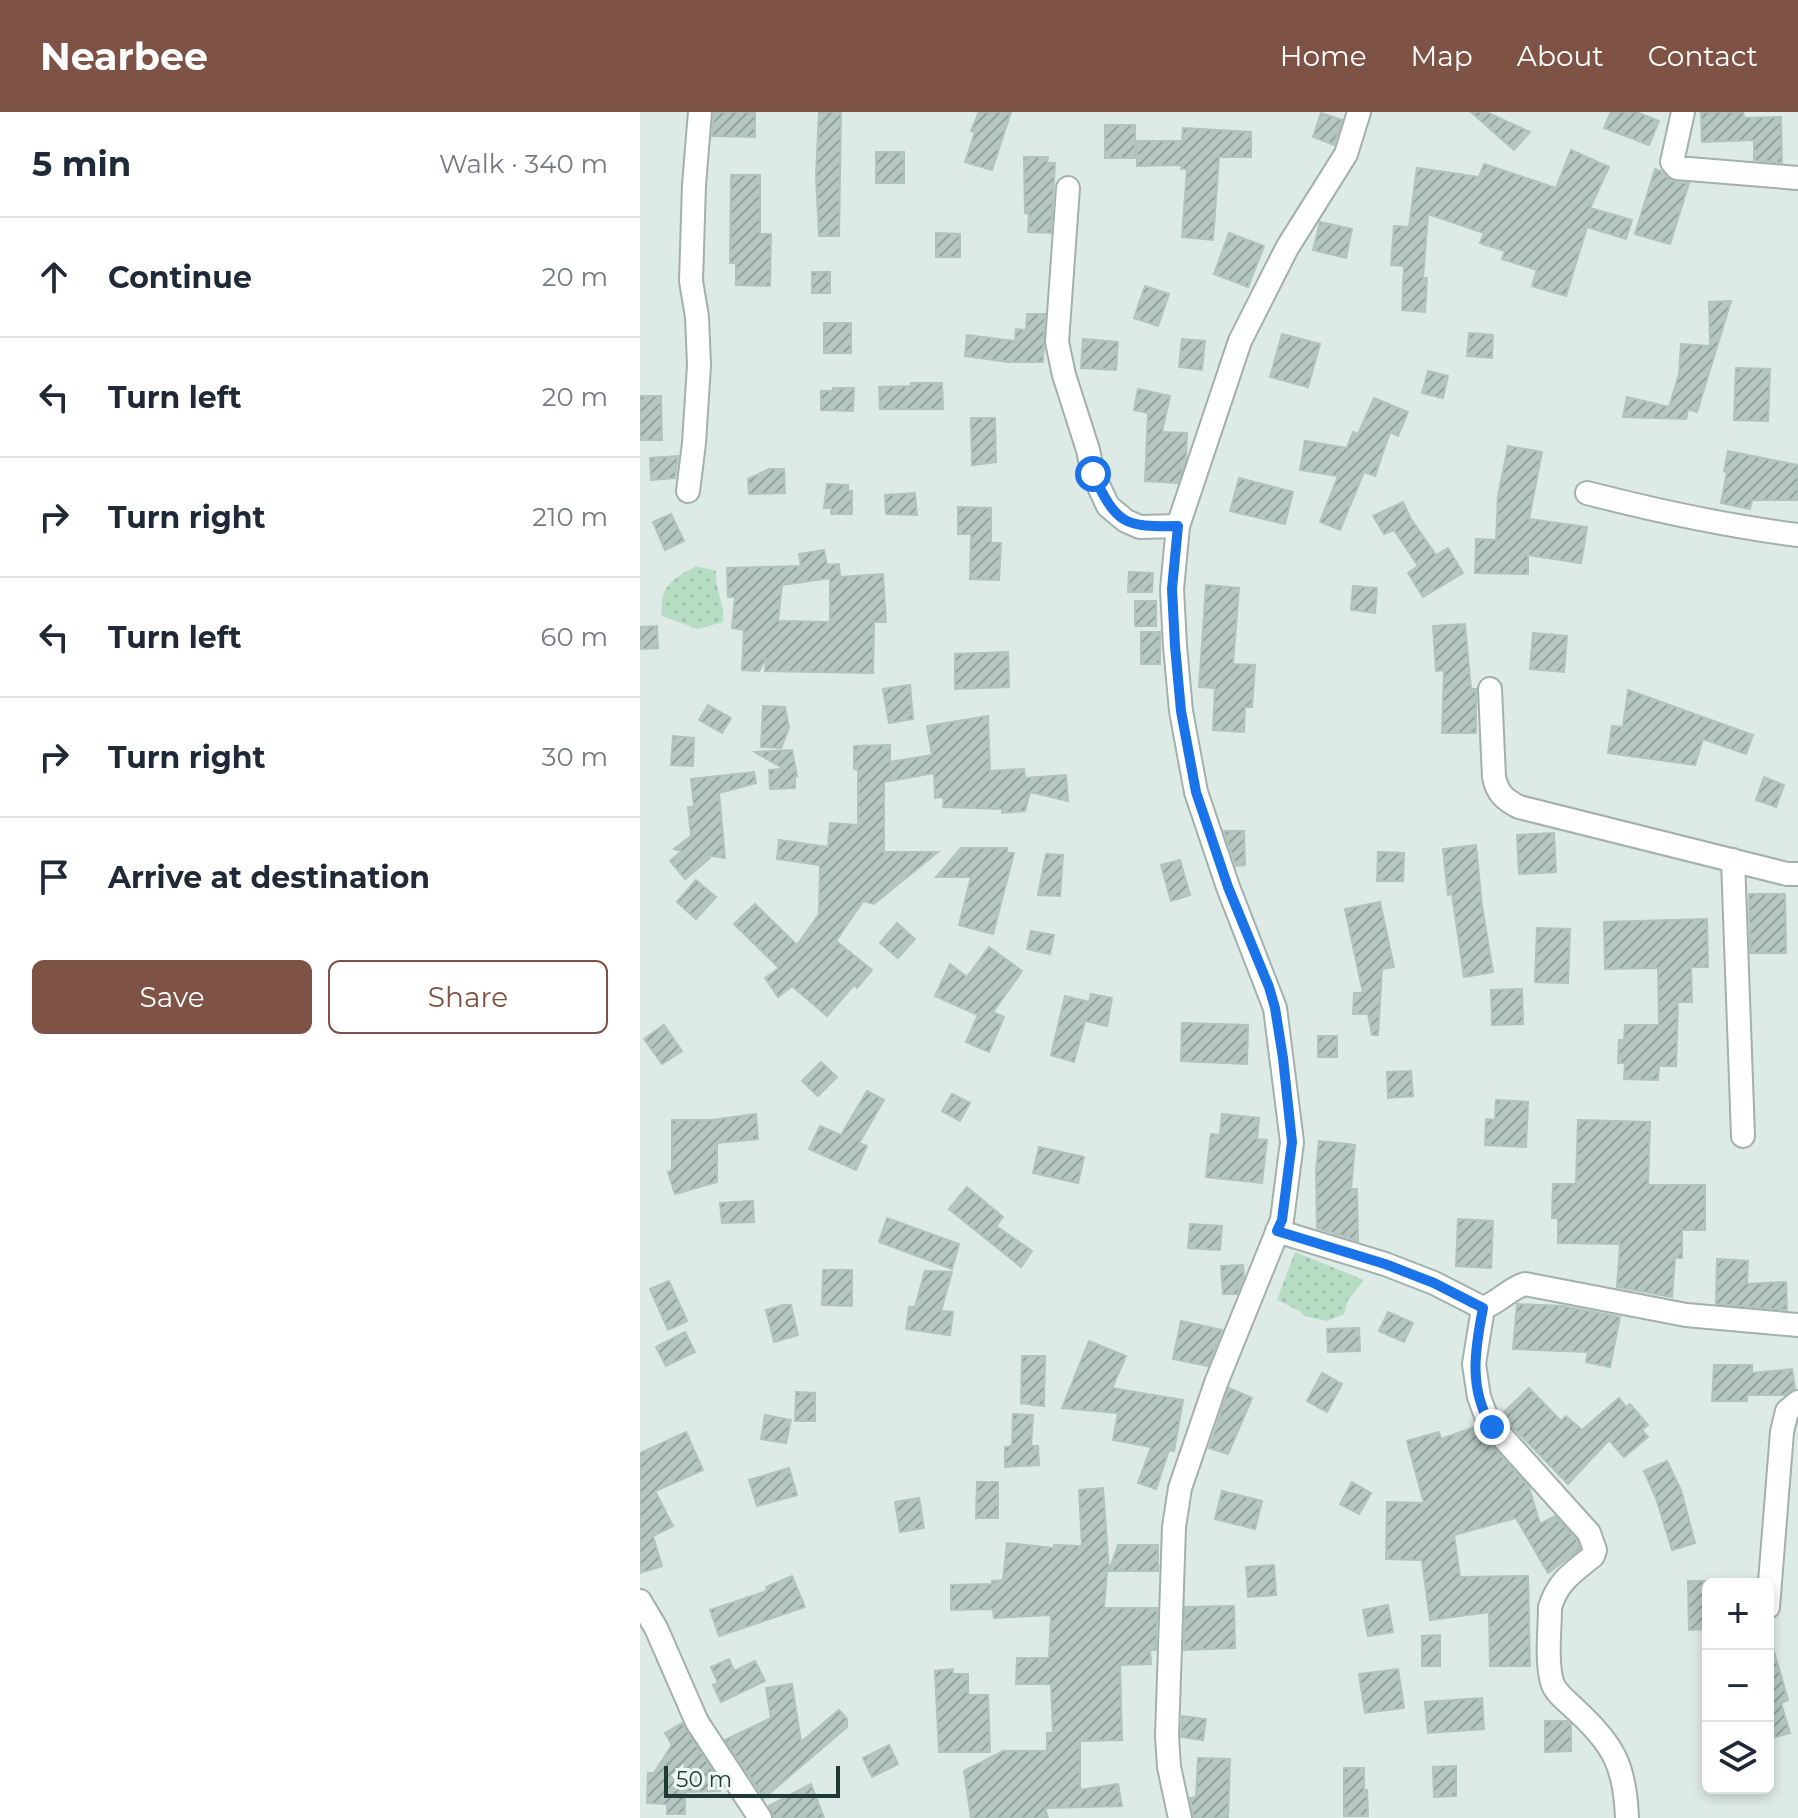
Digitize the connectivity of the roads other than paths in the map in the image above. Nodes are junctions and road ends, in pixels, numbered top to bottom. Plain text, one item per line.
1 (700, 112) edge
2 (1359, 112) edge
3 (1683, 112) edge
4 (1798, 178) edge
5 (1068, 188) dead end
6 (688, 491) dead end
7 (1587, 493) dead end
8 (1178, 526) junction
9 (1798, 535) edge
10 (1490, 689) dead end
11 (1733, 860) junction
12 (1798, 874) edge
13 (1743, 1136) dead end
14 (1277, 1231) junction
15 (1483, 1308) junction
16 (1798, 1325) edge
17 (1798, 1402) edge
18 (1770, 1578) edge
19 (640, 1601) edge
20 (760, 1818) edge
21 (1180, 1818) edge
22 (1627, 1818) edge

1 - 6 street
2 - 8 street
3 - 4 street
5 - 8 street
7 - 9 street
8 - 14 street
10 - 11 street
11 - 12 street
11 - 13 street
14 - 15 street
14 - 21 street
15 - 16 street
15 - 22 street
17 - 18 street
19 - 20 street

